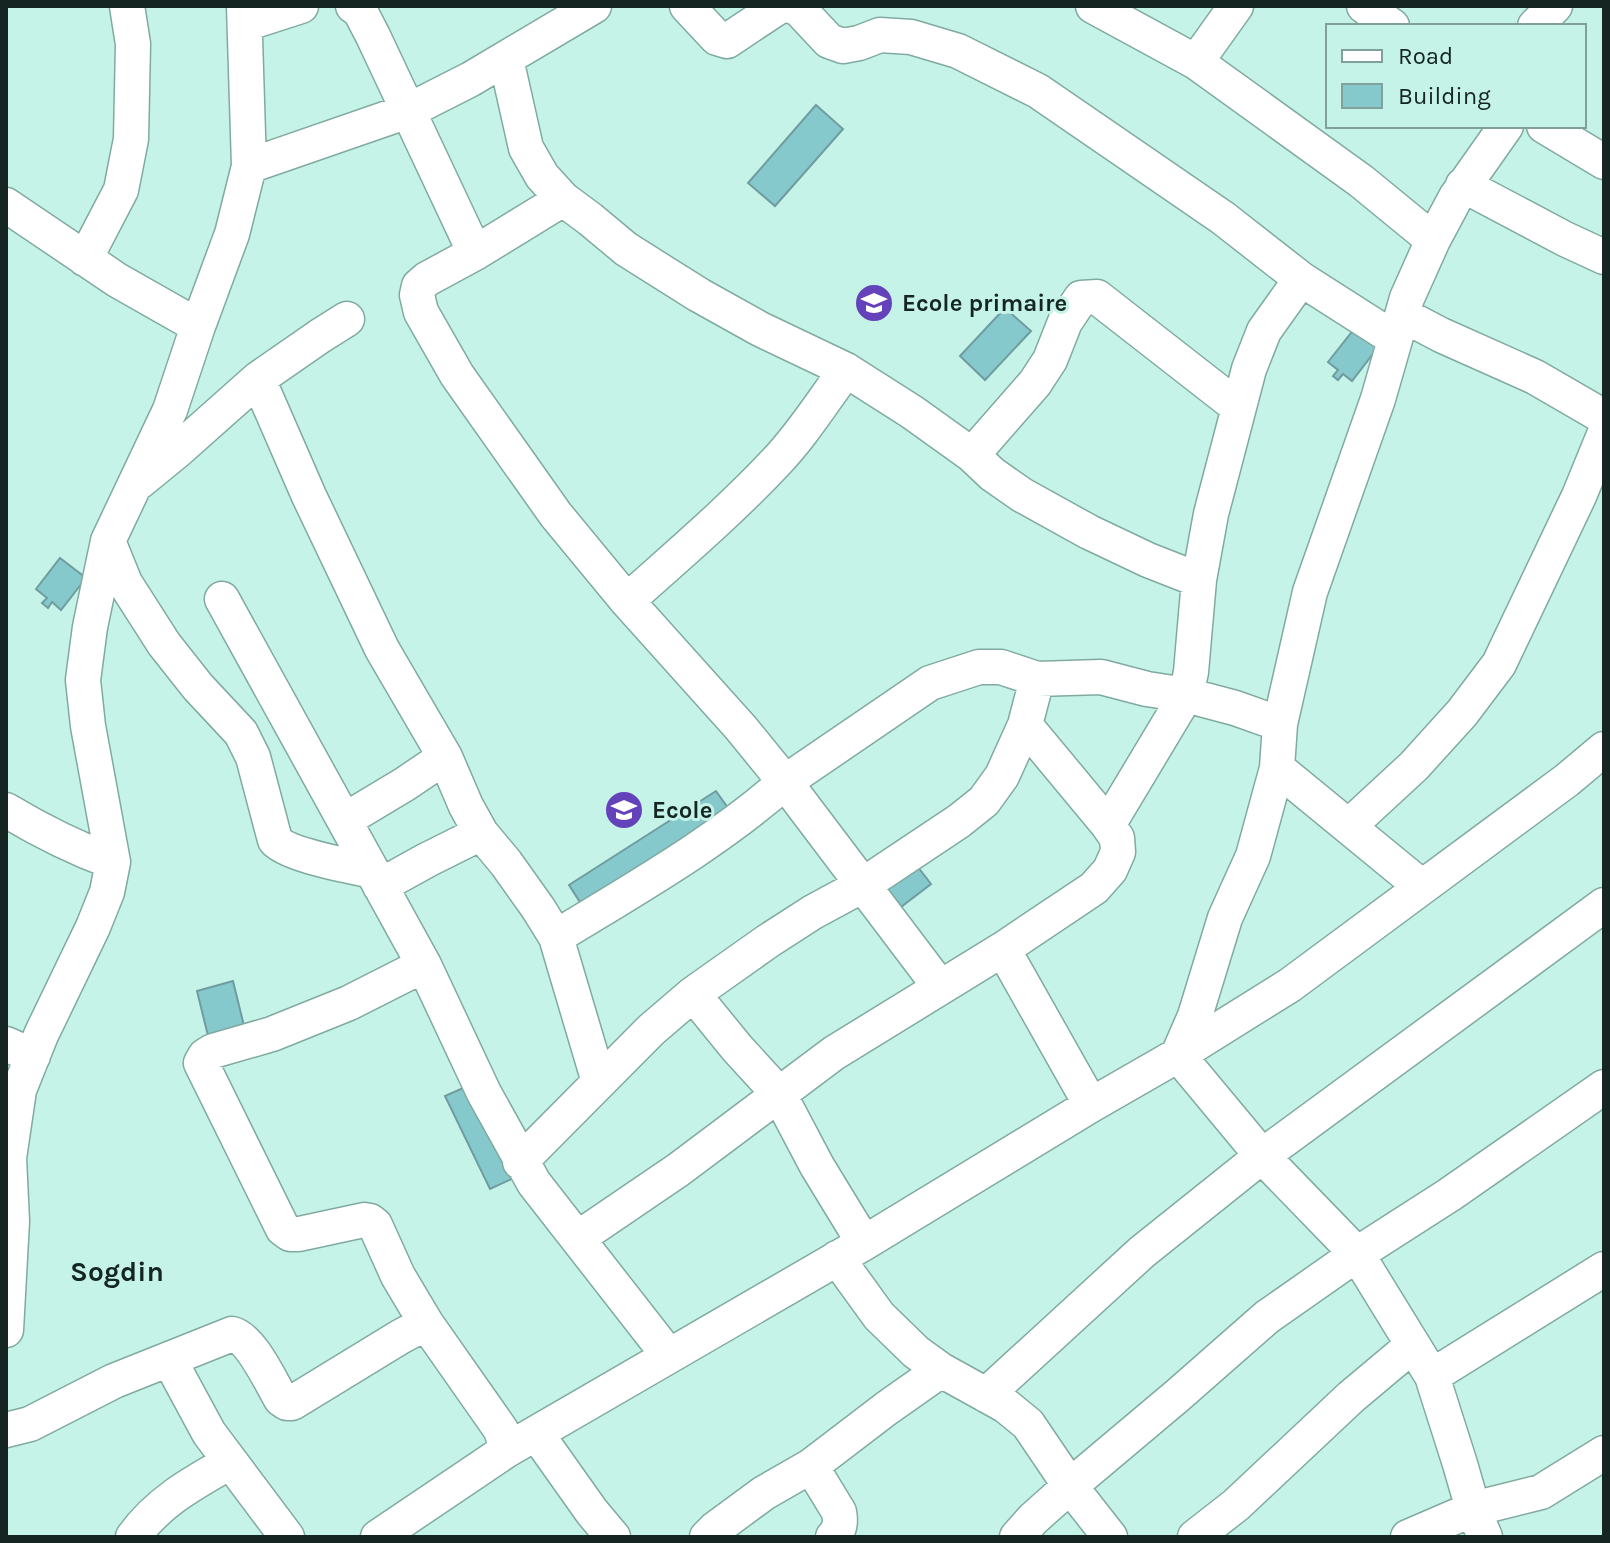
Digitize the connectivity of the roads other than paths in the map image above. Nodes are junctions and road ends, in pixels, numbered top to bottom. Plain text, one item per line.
1 (127, 6) edge
2 (301, 6) edge
3 (353, 6) edge
4 (687, 6) edge
5 (782, 6) edge
6 (791, 6) edge
7 (1093, 6) edge
8 (1236, 6) edge
9 (1364, 6) edge
10 (1555, 6) edge
11 (576, 10) edge
12 (244, 15) edge
13 (1389, 24) edge
14 (1537, 24) edge
15 (506, 59) junction
16 (1196, 62) junction
17 (408, 111) junction
18 (1505, 128) edge
19 (1547, 128) edge
20 (1604, 162) edge
21 (249, 166) junction
22 (1463, 185) junction
23 (563, 199) junction
24 (6, 205) edge
25 (1433, 240) junction
26 (475, 253) junction
27 (1604, 257) edge
28 (85, 259) junction
29 (1301, 279) junction
30 (347, 319) dead end
31 (198, 326) junction
32 (1399, 327) junction
33 (846, 370) junction
34 (258, 379) junction
35 (1238, 407) junction
36 (1604, 417) edge
37 (1604, 435) edge
38 (972, 455) junction
39 (132, 487) junction
40 (108, 541) junction
41 (1199, 580) junction
42 (222, 599) dead end
43 (627, 601) junction
44 (1037, 679) junction
45 (1186, 695) junction
46 (1280, 724) junction
47 (1025, 725) junction
48 (1604, 749) edge
49 (445, 757) junction
50 (1277, 768) junction
51 (785, 782) junction
52 (6, 810) edge
53 (345, 820) junction
54 (1108, 825) junction
55 (1349, 826) junction
56 (481, 833) junction
57 (113, 862) junction
58 (376, 878) junction
59 (863, 885) junction
60 (1422, 887) junction
61 (1604, 905) edge
62 (556, 937) junction
63 (1003, 949) junction
64 (424, 965) junction
65 (940, 987) junction
66 (693, 994) junction
67 (19, 1050) edge
68 (1178, 1055) junction
69 (599, 1082) junction
70 (1604, 1087) edge
71 (779, 1094) junction
72 (1091, 1105) junction
73 (1262, 1156) junction
74 (520, 1162) junction
75 (578, 1238) junction
76 (850, 1250) junction
77 (1357, 1254) junction
78 (1600, 1281) edge
79 (426, 1323) junction
80 (6, 1330) edge
81 (1413, 1345) junction
82 (669, 1356) junction
83 (169, 1359) junction
84 (941, 1370) junction
85 (1432, 1376) junction
86 (986, 1395) junction
87 (6, 1430) edge
88 (521, 1442) junction
89 (1604, 1453) edge
90 (230, 1462) junction
91 (811, 1466) junction
92 (1070, 1486) junction
93 (1479, 1523) edge
94 (133, 1537) edge
95 (287, 1537) edge
96 (378, 1537) edge
97 (613, 1537) edge
98 (707, 1537) edge
99 (833, 1537) edge
100 (1017, 1537) edge
101 (1110, 1537) edge
102 (1195, 1537) edge
103 (1408, 1537) edge

1 - 28 street
2 - 12 street
3 - 17 street
4 - 5 street
6 - 29 street
7 - 16 street
8 - 16 street
9 - 13 street
10 - 14 street
11 - 15 street
12 - 21 street
15 - 17 street
15 - 23 street
16 - 25 street
17 - 21 street
17 - 26 street
18 - 22 street
19 - 20 street
21 - 31 street
22 - 25 street
22 - 27 street
23 - 26 street
23 - 33 street
24 - 28 street
25 - 32 street
26 - 43 street
28 - 31 street
29 - 32 street
29 - 35 street
30 - 34 street
31 - 39 street
32 - 36 street
32 - 46 street
33 - 38 street
33 - 43 street
34 - 39 street
34 - 49 street
35 - 38 street
35 - 41 street
37 - 55 street
38 - 41 street
39 - 40 street
40 - 57 street
40 - 58 street
41 - 45 street
42 - 53 street
43 - 51 street
44 - 45 street
44 - 47 street
44 - 51 street
45 - 46 street
45 - 54 street
46 - 50 street
47 - 54 street
47 - 59 street
48 - 60 street
49 - 53 street
49 - 56 street
50 - 55 street
50 - 68 street
51 - 59 street
51 - 62 street
52 - 57 street
53 - 58 street
54 - 63 street
55 - 60 street
56 - 58 street
56 - 62 street
57 - 67 street
58 - 64 street
59 - 65 street
59 - 66 street
60 - 68 street
61 - 73 street
62 - 69 street
63 - 65 street
63 - 72 street
64 - 74 street
64 - 79 street
65 - 71 street
66 - 69 street
66 - 71 street
67 - 80 street
68 - 72 street
68 - 73 street
69 - 74 street
70 - 77 street
71 - 75 street
71 - 76 street
72 - 76 street
73 - 77 street
73 - 86 street
74 - 75 street
75 - 82 street
76 - 82 street
76 - 84 street
77 - 81 street
77 - 92 street
78 - 85 street
79 - 83 street
79 - 88 street
81 - 85 street
81 - 102 street
82 - 88 street
83 - 87 street
83 - 90 street
84 - 86 street
84 - 91 street
85 - 93 street
86 - 92 street
88 - 96 street
88 - 97 street
89 - 93 street
90 - 94 street
90 - 95 street
91 - 98 street
91 - 99 street
92 - 100 street
92 - 101 street
93 - 103 street

